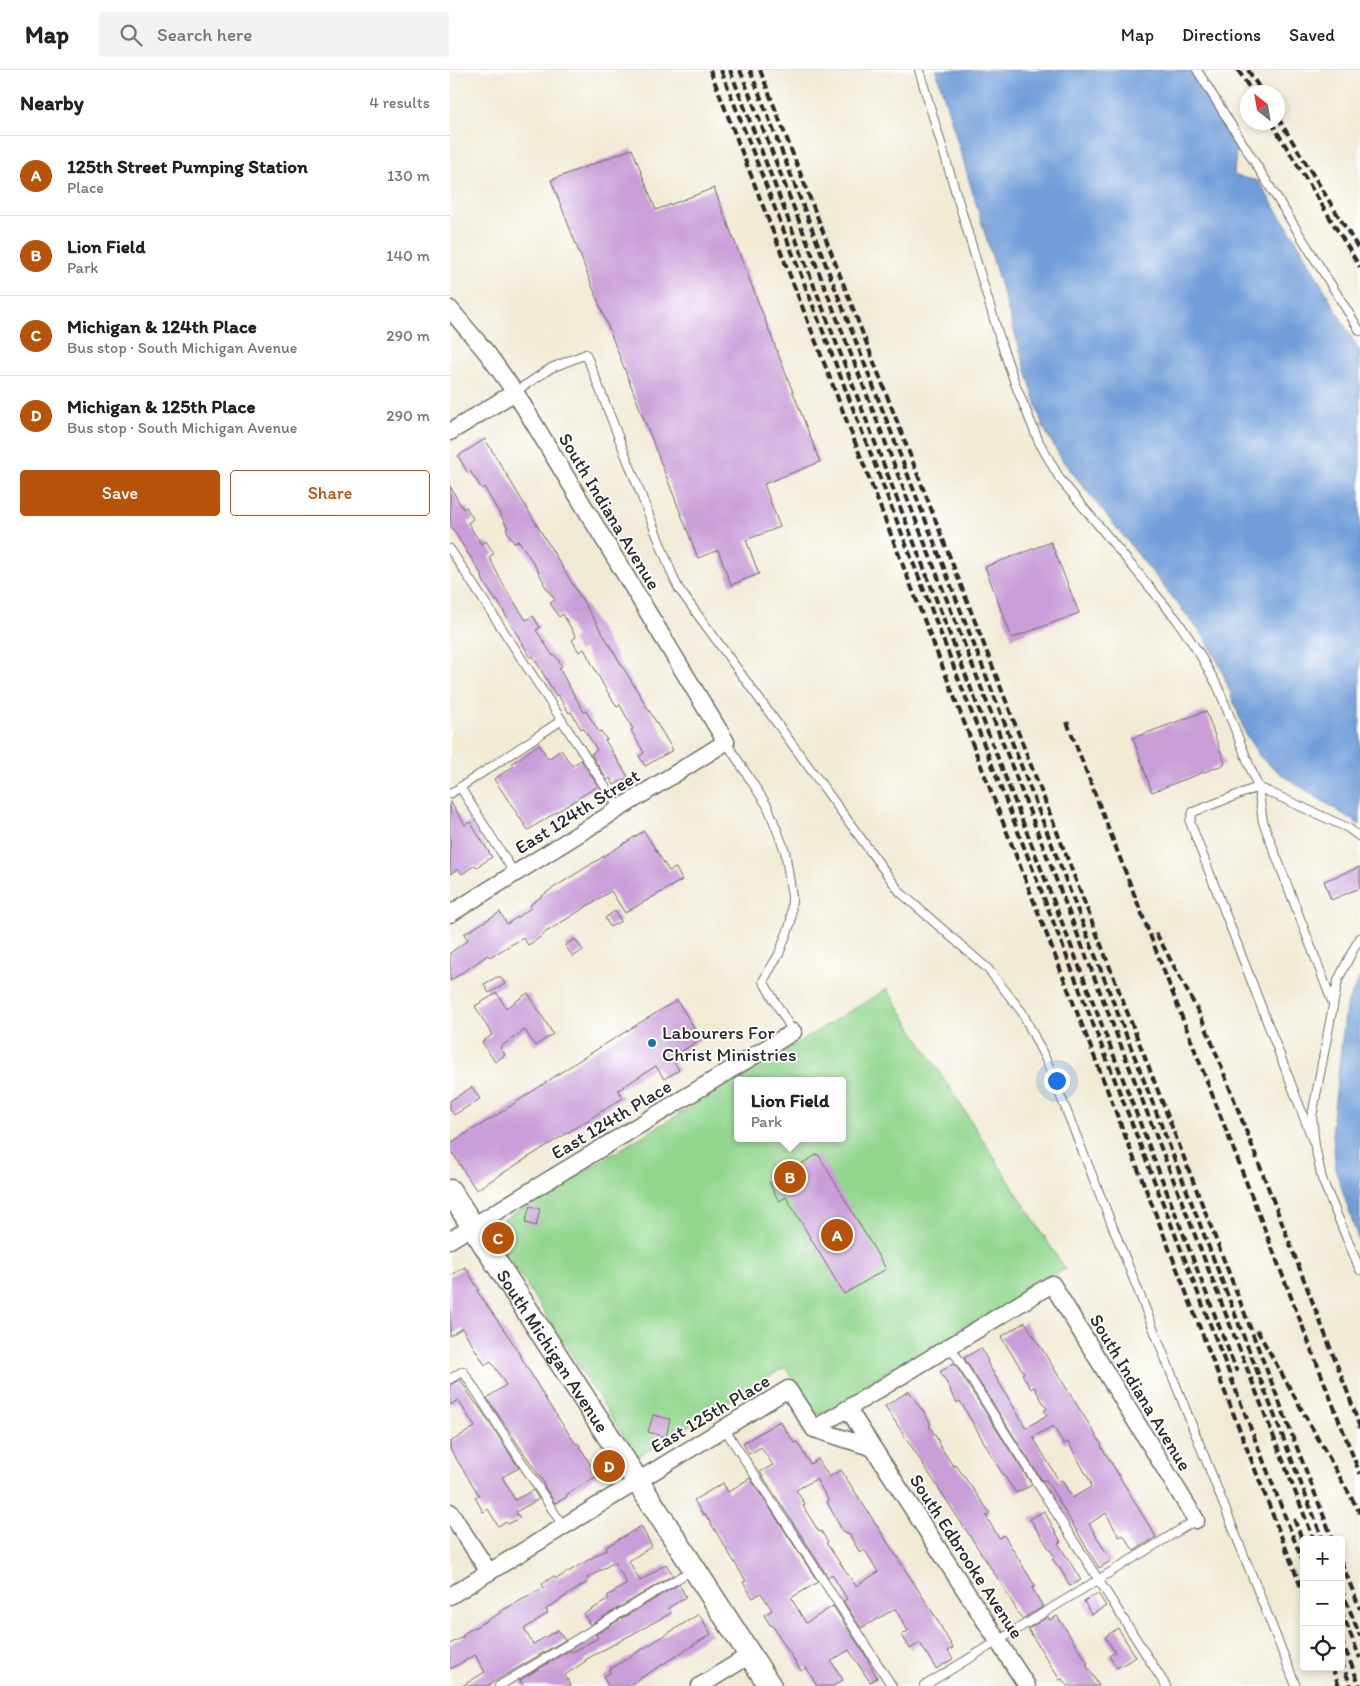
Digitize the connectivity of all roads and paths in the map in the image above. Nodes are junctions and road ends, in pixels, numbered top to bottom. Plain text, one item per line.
1 (919, 70) edge
2 (1197, 70) edge
3 (450, 309) edge
4 (1360, 331) edge
5 (515, 392) junction
6 (450, 432) edge
7 (451, 554) edge
8 (562, 720) junction
9 (726, 742) junction
10 (460, 787) junction
11 (1258, 787) junction
12 (450, 794) edge
13 (619, 808) junction
14 (1360, 837) edge
15 (515, 874) junction
16 (450, 914) edge
17 (1360, 938) edge
18 (1333, 1004) junction
19 (793, 1032) joint
20 (1315, 1146) junction
21 (450, 1191) edge
22 (473, 1226) junction
23 (450, 1240) edge
24 (1360, 1270) edge
25 (950, 1346) junction
26 (450, 1379) edge
27 (848, 1408) junction
28 (724, 1428) junction
29 (814, 1429) junction
30 (873, 1448) junction
31 (638, 1480) junction
32 (450, 1512) edge
33 (1196, 1520) joint
34 (563, 1526) junction
35 (694, 1568) junction
36 (489, 1572) junction
37 (1098, 1580) junction
38 (450, 1596) edge
39 (998, 1641) junction
40 (750, 1655) junction
41 (499, 1686) edge
42 (700, 1686) edge
43 (770, 1686) edge
44 (892, 1686) edge
45 (924, 1686) edge
46 (1027, 1686) edge
47 (1166, 1686) edge
48 (1296, 1686) edge

1 - 11 lane
2 - 4 lane
3 - 5 street, South Indiana Avenue
5 - 6 street
5 - 9 street, South Indiana Avenue
5 - 48 lane
7 - 8 lane
8 - 10 lane
8 - 13 lane
9 - 13 street, East 124th Street
9 - 19 lane
10 - 12 lane
10 - 15 lane
11 - 14 lane
11 - 18 lane
11 - 20 lane
13 - 15 street, East 124th Street
15 - 16 street, East 124th Street
17 - 18 lane
18 - 20 lane
19 - 22 street, East 124th Place
20 - 24 lane
21 - 22 main road, South Michigan Avenue
22 - 23 street, East 124th Place
22 - 31 main road, South Michigan Avenue
25 - 27 street
25 - 33 street, South Indiana Avenue
25 - 37 lane
26 - 34 lane
27 - 29 street
27 - 30 street, South Edbrooke Avenue
28 - 29 street, East 125th Place
28 - 31 street, East 125th Place
28 - 44 lane
29 - 30 street
30 - 39 street, South Edbrooke Avenue
31 - 34 street, East 125th Place
31 - 35 main road, South Michigan Avenue
32 - 36 street
33 - 37 lane
34 - 36 street, East 125th Place
35 - 40 main road, South Michigan Avenue
35 - 41 lane
36 - 38 street, East 125th Place
37 - 39 lane
37 - 47 lane
39 - 45 lane
39 - 46 street, South Edbrooke Avenue
40 - 42 street
40 - 43 main road, South Michigan Avenue

